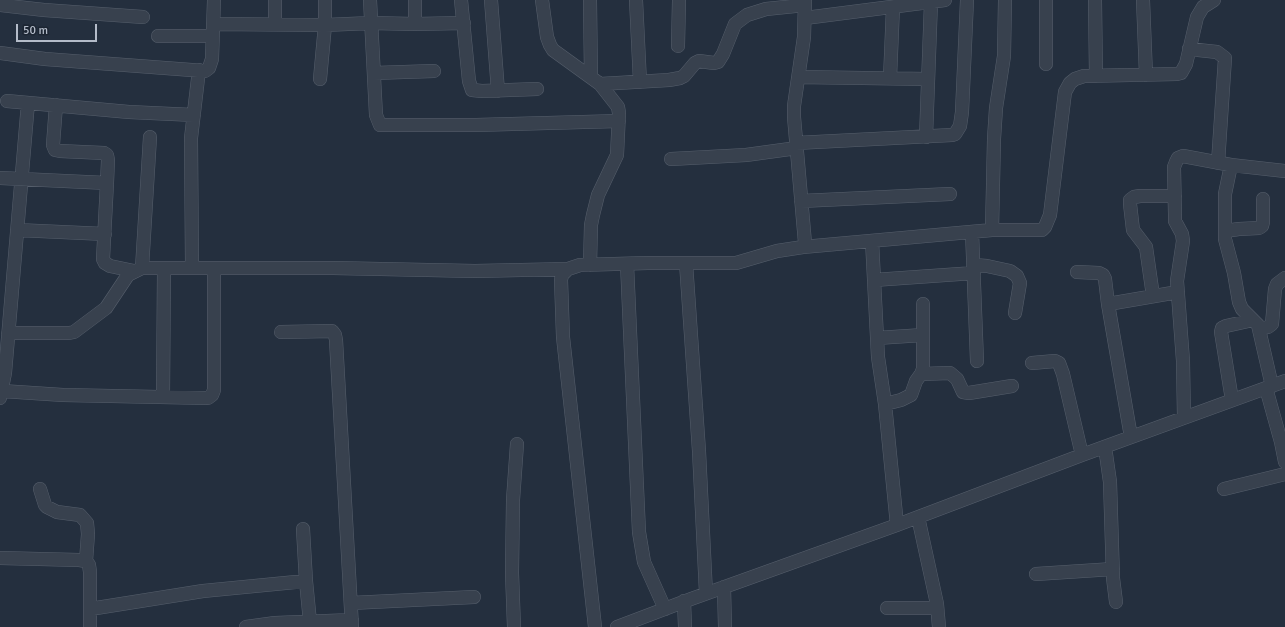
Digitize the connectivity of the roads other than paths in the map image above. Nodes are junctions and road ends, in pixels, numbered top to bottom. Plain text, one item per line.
1 (214, 0) edge
2 (275, 0) edge
3 (325, 0) edge
4 (370, 0) edge
5 (415, 0) edge
6 (462, 0) edge
7 (491, 0) edge
8 (542, 0) edge
9 (590, 0) edge
10 (636, 0) edge
11 (678, 0) edge
12 (945, 0) edge
13 (967, 0) edge
14 (1005, 0) edge
15 (1046, 0) edge
16 (1095, 0) edge
17 (1142, 0) edge
18 (805, 2) edge
19 (931, 2) junction
20 (1207, 2) edge
21 (766, 4) edge
22 (0, 6) edge
23 (893, 7) junction
24 (143, 16) dead end
25 (805, 18) junction
26 (371, 23) junction
27 (464, 23) junction
28 (274, 24) junction
29 (415, 24) junction
30 (325, 25) junction
31 (213, 30) junction
32 (158, 36) dead end
33 (678, 46) dead end
34 (1190, 48) junction
35 (0, 53) edge
36 (1046, 64) dead end
37 (199, 70) junction
38 (434, 71) dead end
39 (374, 73) junction
40 (1146, 75) junction
41 (1096, 76) junction
42 (798, 77) junction
43 (890, 78) junction
44 (320, 79) dead end
45 (928, 79) junction
46 (596, 81) junction
47 (640, 82) junction
48 (537, 89) dead end
49 (498, 90) junction
50 (7, 101) dead end
51 (28, 103) junction
52 (56, 105) junction
53 (194, 116) junction
54 (619, 121) junction
55 (150, 137) dead end
56 (926, 137) junction
57 (796, 145) junction
58 (671, 159) dead end
59 (1225, 164) junction
60 (1285, 171) edge
61 (0, 178) edge
62 (21, 179) junction
63 (107, 183) junction
64 (950, 194) dead end
65 (1175, 196) junction
66 (1263, 199) dead end
67 (801, 201) junction
68 (17, 230) junction
69 (992, 230) junction
70 (1225, 231) junction
71 (972, 232) junction
72 (105, 234) junction
73 (872, 240) junction
74 (803, 247) junction
75 (686, 263) junction
76 (627, 264) junction
77 (590, 265) junction
78 (164, 268) junction
79 (192, 268) junction
80 (214, 268) junction
81 (568, 269) junction
82 (974, 269) junction
83 (138, 270) junction
84 (1077, 272) dead end
85 (1285, 278) edge
86 (874, 280) junction
87 (1178, 292) junction
88 (1153, 296) junction
89 (923, 304) dead end
90 (1108, 304) junction
91 (1015, 313) dead end
92 (1256, 325) junction
93 (281, 332) dead end
94 (8, 333) junction
95 (923, 335) junction
96 (877, 338) junction
97 (977, 361) dead end
98 (1032, 363) dead end
99 (921, 374) junction
100 (1285, 381) edge
101 (1012, 386) dead end
102 (1269, 387) junction
103 (1, 395) edge
104 (163, 397) junction
105 (1232, 400) junction
106 (885, 404) junction
107 (1184, 418) junction
108 (1130, 437) junction
109 (517, 444) dead end
110 (1105, 447) junction
111 (1082, 455) junction
112 (1284, 456) edge
113 (1285, 474) edge
114 (40, 489) dead end
115 (1224, 489) dead end
116 (918, 517) junction
117 (897, 525) junction
118 (303, 529) dead end
119 (0, 558) edge
120 (86, 561) junction
121 (1113, 569) junction
122 (1036, 574) dead end
123 (306, 581) junction
124 (724, 587) junction
125 (706, 593) junction
126 (474, 597) dead end
127 (684, 601) junction
128 (1116, 602) dead end
129 (351, 603) junction
130 (887, 608) dead end
131 (937, 608) junction
132 (90, 609) junction
133 (665, 609) junction
134 (310, 622) junction
135 (352, 623) edge
136 (639, 623) edge
137 (90, 627) edge
138 (246, 627) edge
139 (514, 627) edge
140 (595, 627) edge
141 (617, 627) edge
142 (685, 627) edge
143 (725, 627) edge
144 (939, 627) edge

1 - 31 street
2 - 28 street
3 - 30 street
4 - 26 street
5 - 29 street
6 - 27 street
7 - 49 street
8 - 46 street
9 - 46 street
10 - 47 street
11 - 33 street
12 - 19 street
13 - 56 street
14 - 69 street
15 - 36 street
16 - 41 street
17 - 40 street
18 - 21 street
18 - 25 street
19 - 23 street
19 - 45 street
20 - 34 street
21 - 47 street
22 - 24 street
23 - 25 street
23 - 43 street
25 - 42 street
26 - 29 street
26 - 30 street
26 - 39 street
27 - 29 street
27 - 49 street
28 - 30 street
28 - 31 street
30 - 44 street
31 - 32 street
31 - 37 street
34 - 40 street
34 - 59 street
35 - 37 street
37 - 53 street
38 - 39 street
39 - 54 street
40 - 41 street
41 - 69 street
42 - 43 street
42 - 57 street
43 - 45 street
45 - 56 street
46 - 47 street
46 - 54 street
48 - 49 street
50 - 51 street
51 - 52 street
51 - 62 street
52 - 53 street
52 - 63 street
53 - 79 street
54 - 77 street
55 - 83 street
56 - 57 street
57 - 58 street
57 - 67 street
59 - 60 street
59 - 65 street
59 - 70 street
61 - 62 street
62 - 63 street
62 - 68 street
63 - 72 street
64 - 67 street
65 - 87 street
65 - 88 street
66 - 70 street
67 - 74 street
68 - 72 street
68 - 94 street
69 - 71 street
70 - 92 street
71 - 73 street
71 - 82 street
72 - 83 street
73 - 74 street
73 - 86 street
74 - 75 street
75 - 76 street
75 - 125 street
76 - 77 street
76 - 133 street
77 - 81 street
78 - 79 street
78 - 83 street
78 - 104 street
79 - 80 street
80 - 81 street
80 - 104 street
81 - 140 street
82 - 86 street
82 - 91 street
82 - 97 street
83 - 94 street
84 - 90 street
85 - 92 street
86 - 96 street
87 - 88 street
87 - 107 street
88 - 90 street
89 - 95 street
90 - 108 street
92 - 102 street
92 - 105 street
93 - 129 street
94 - 103 street
95 - 96 street
95 - 99 street
96 - 106 street
98 - 111 street
99 - 101 street
99 - 106 street
100 - 102 street
102 - 105 street
102 - 112 street
103 - 104 street
105 - 107 street
106 - 117 street
107 - 108 street
108 - 110 street
109 - 139 street
110 - 111 street
110 - 121 street
111 - 116 street
113 - 115 street
114 - 120 street
116 - 117 street
116 - 131 street
117 - 124 street
118 - 123 street
119 - 120 street
120 - 132 street
121 - 122 street
121 - 128 street
123 - 132 street
123 - 134 street
124 - 125 street
124 - 143 street
125 - 127 street
126 - 129 street
127 - 133 street
127 - 142 street
129 - 135 street
130 - 131 street
131 - 144 street
132 - 137 street
133 - 136 street
134 - 135 street
134 - 138 street
136 - 141 street

